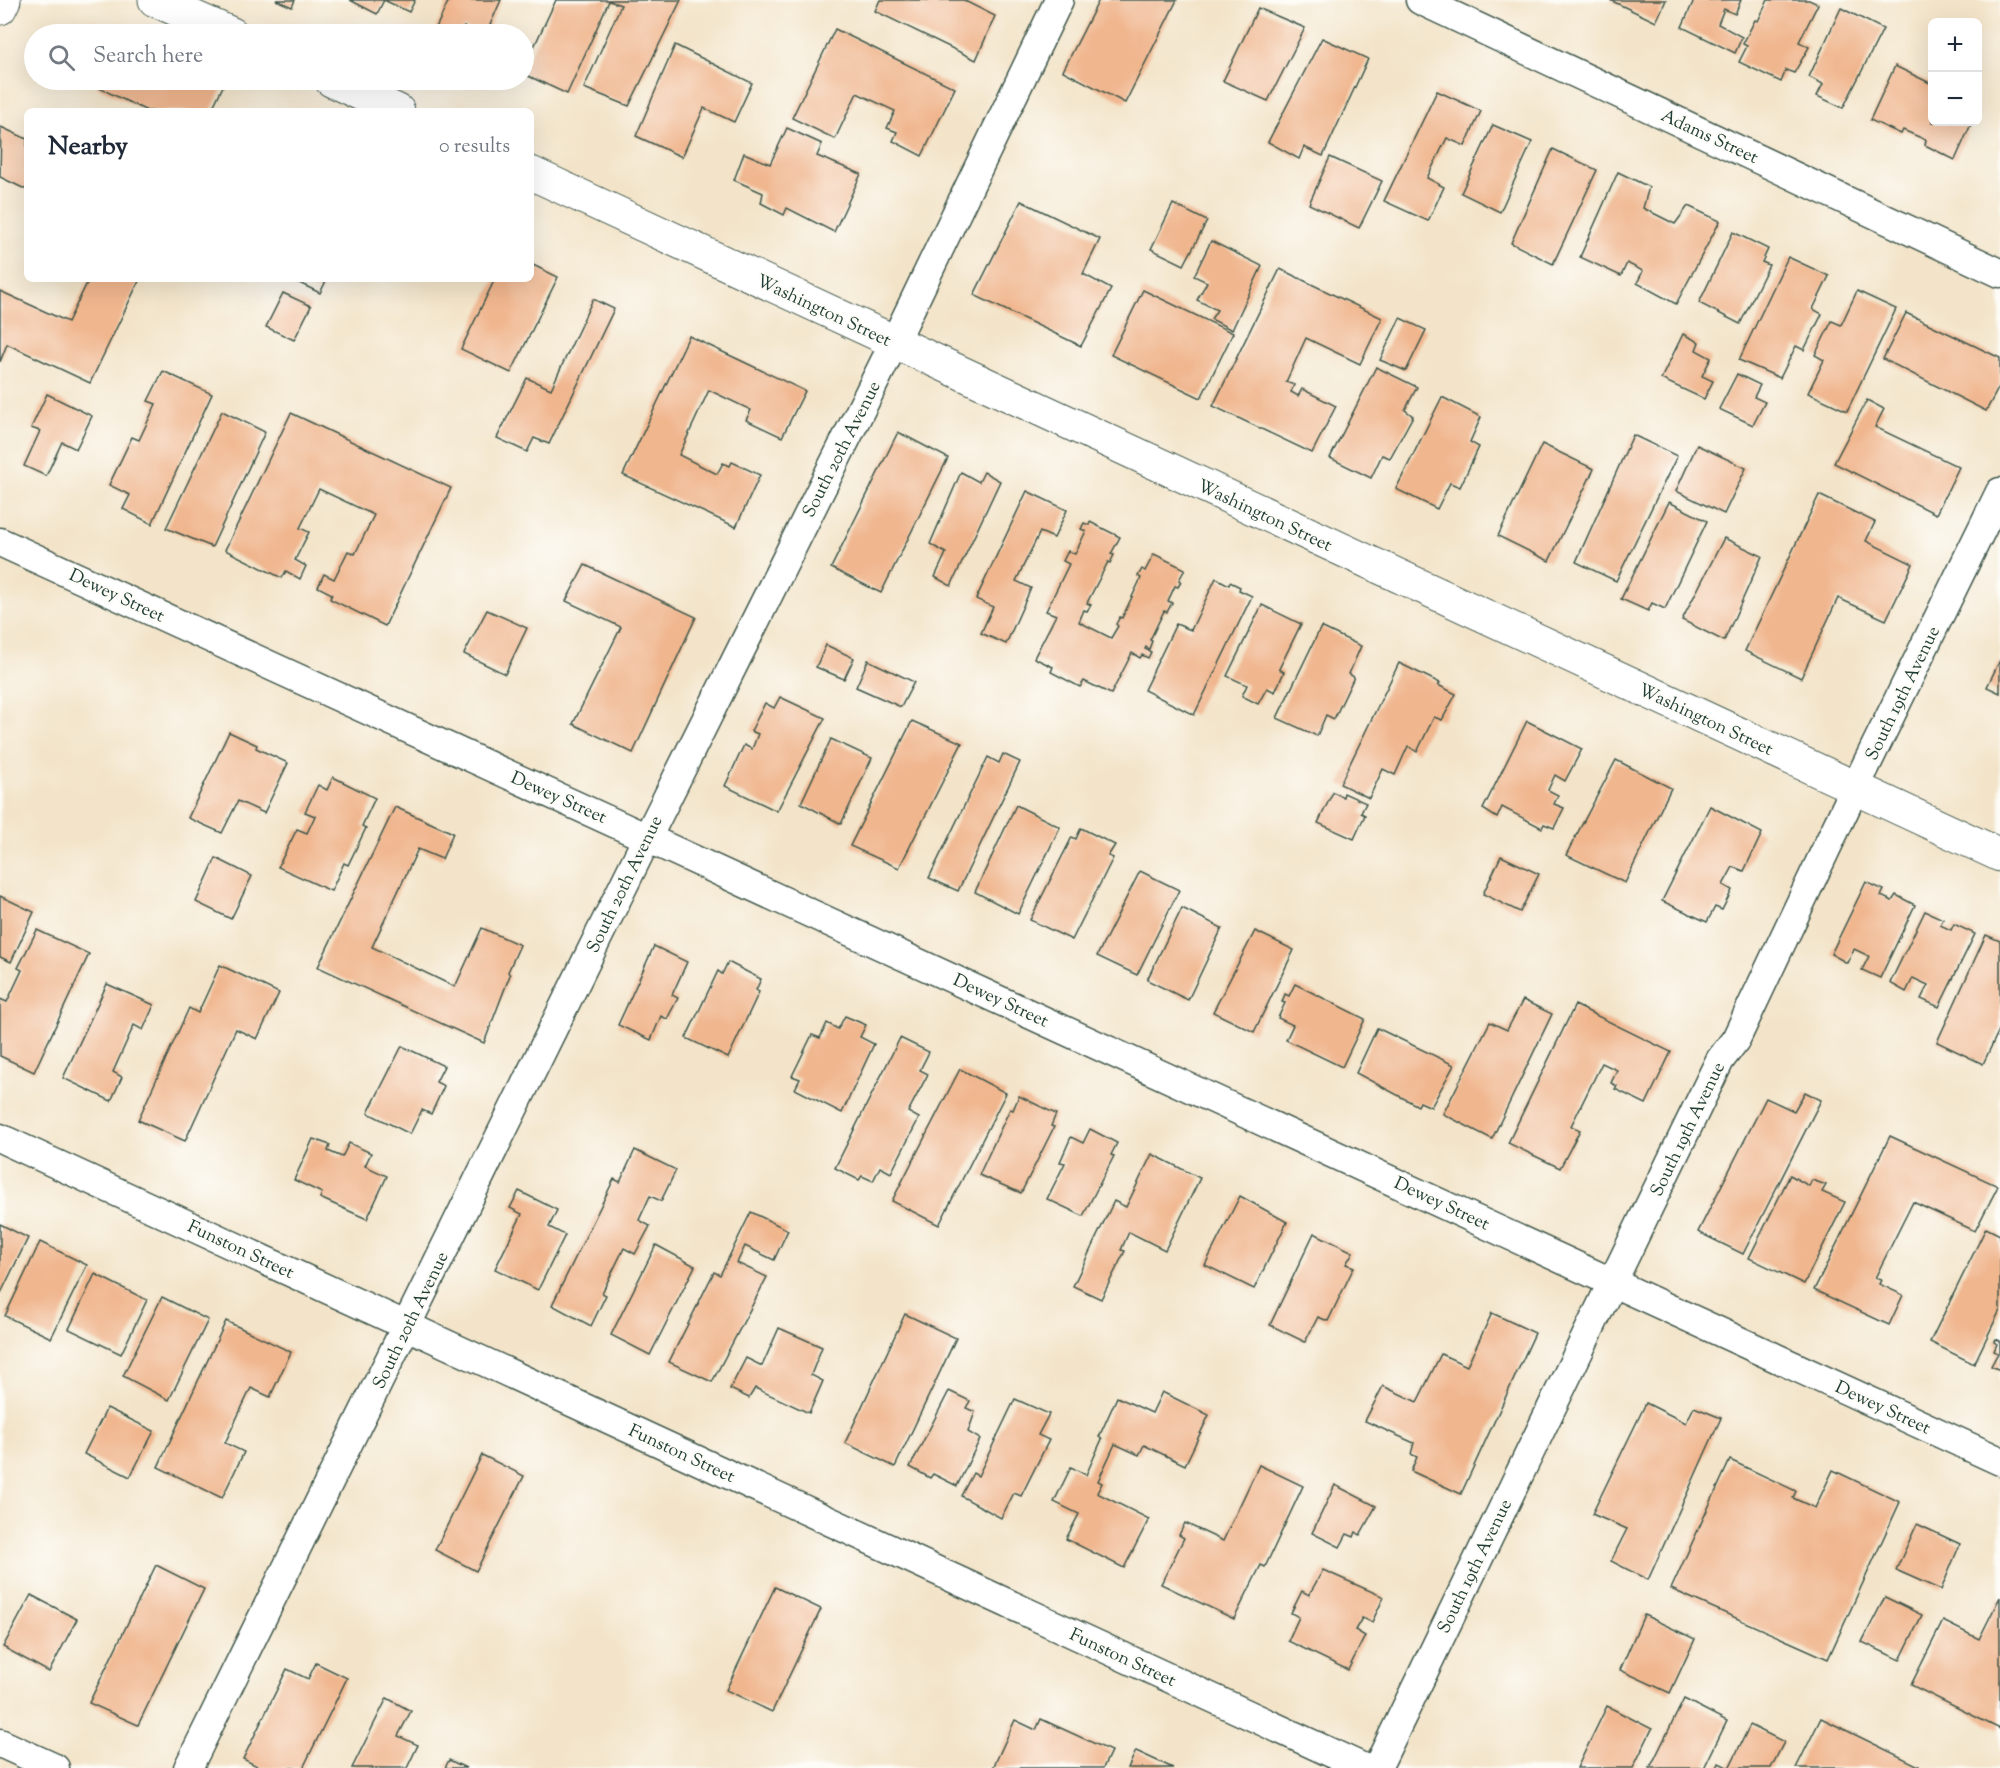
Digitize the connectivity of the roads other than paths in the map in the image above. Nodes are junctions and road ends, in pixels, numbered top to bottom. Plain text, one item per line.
1 (4, 0) edge
2 (155, 0) edge
3 (1059, 0) edge
4 (1420, 0) edge
5 (0, 8) edge
6 (209, 24) edge
7 (353, 90) edge
8 (392, 108) edge
9 (534, 174) edge
10 (2000, 273) edge
11 (894, 343) junction
12 (2000, 492) edge
13 (0, 542) edge
14 (1856, 788) junction
15 (647, 838) junction
16 (2000, 855) edge
17 (0, 1138) edge
18 (1612, 1281) junction
19 (407, 1326) junction
20 (2000, 1461) edge
21 (0, 1743) edge
22 (55, 1768) edge
23 (188, 1768) edge
24 (1364, 1768) edge
25 (1377, 1768) edge

1 - 5 street
2 - 6 street
3 - 11 street, South 20th Avenue
4 - 10 street, Adams Street
7 - 8 street
9 - 11 street, Washington Street
11 - 14 street, Washington Street
11 - 15 street, South 20th Avenue
12 - 14 street, South 19th Avenue
13 - 15 street, Dewey Street
14 - 16 street, Washington Street
14 - 18 street, South 19th Avenue
15 - 18 street, Dewey Street
15 - 19 street, South 20th Avenue
17 - 19 street, Funston Street
18 - 20 street, Dewey Street
18 - 25 street, South 19th Avenue
19 - 23 street, South 20th Avenue
19 - 24 street, Funston Street
21 - 22 street

